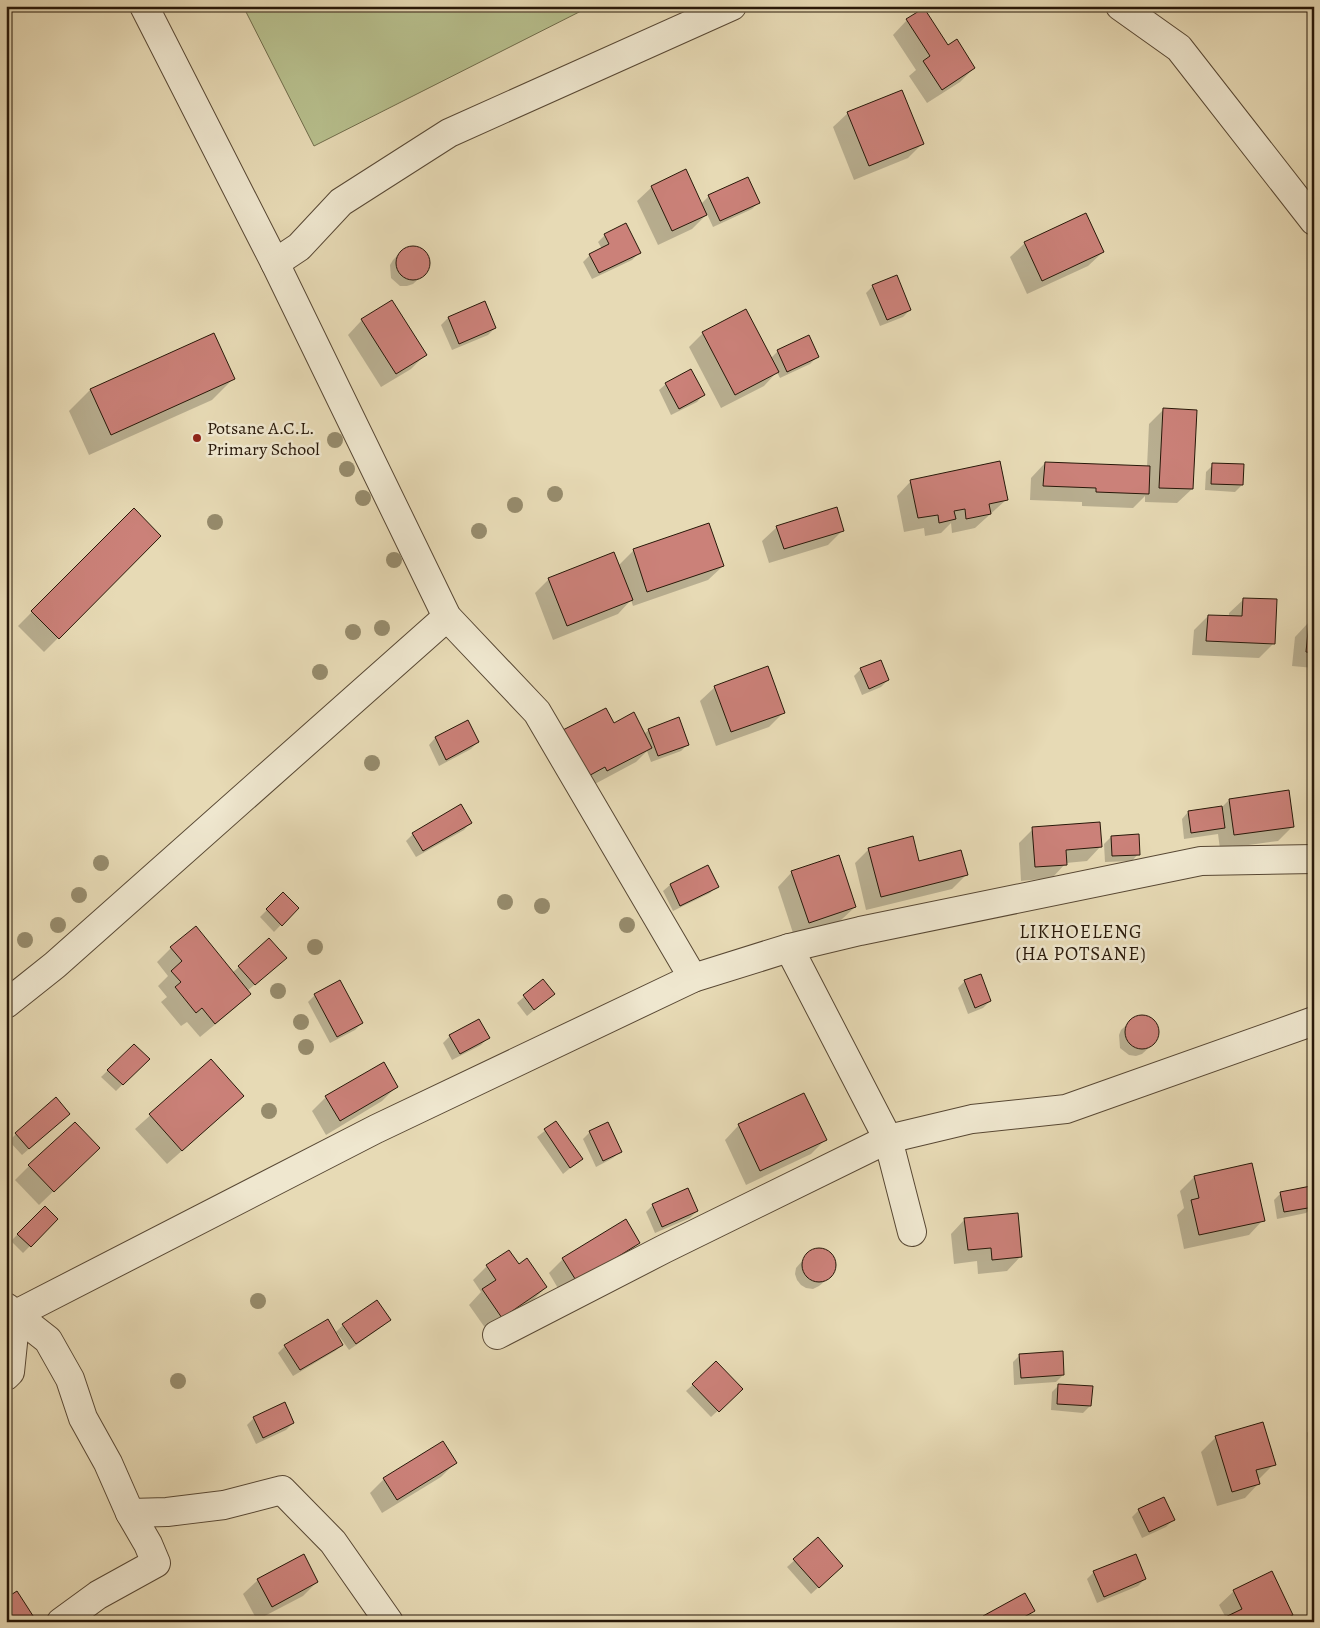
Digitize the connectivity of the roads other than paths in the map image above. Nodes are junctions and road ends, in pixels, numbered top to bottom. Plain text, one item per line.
1 (144, 6) edge
2 (732, 6) edge
3 (1120, 6) edge
4 (1314, 221) edge
5 (275, 263) junction
6 (447, 617) junction
7 (1314, 859) edge
8 (789, 948) junction
9 (692, 978) junction
10 (6, 1004) edge
11 (1314, 1022) edge
12 (888, 1140) junction
13 (912, 1232) dead end
14 (11, 1310) edge
15 (497, 1335) dead end
16 (6, 1376) edge
17 (130, 1513) junction
18 (61, 1622) edge
19 (389, 1622) edge

1 - 5 street
2 - 5 street
3 - 4 street
5 - 6 street
6 - 9 street
6 - 10 street
7 - 8 street
8 - 9 street
8 - 12 street
9 - 14 street
11 - 12 street
12 - 13 street
12 - 15 street
14 - 16 street
14 - 17 street
17 - 18 street
17 - 19 street

